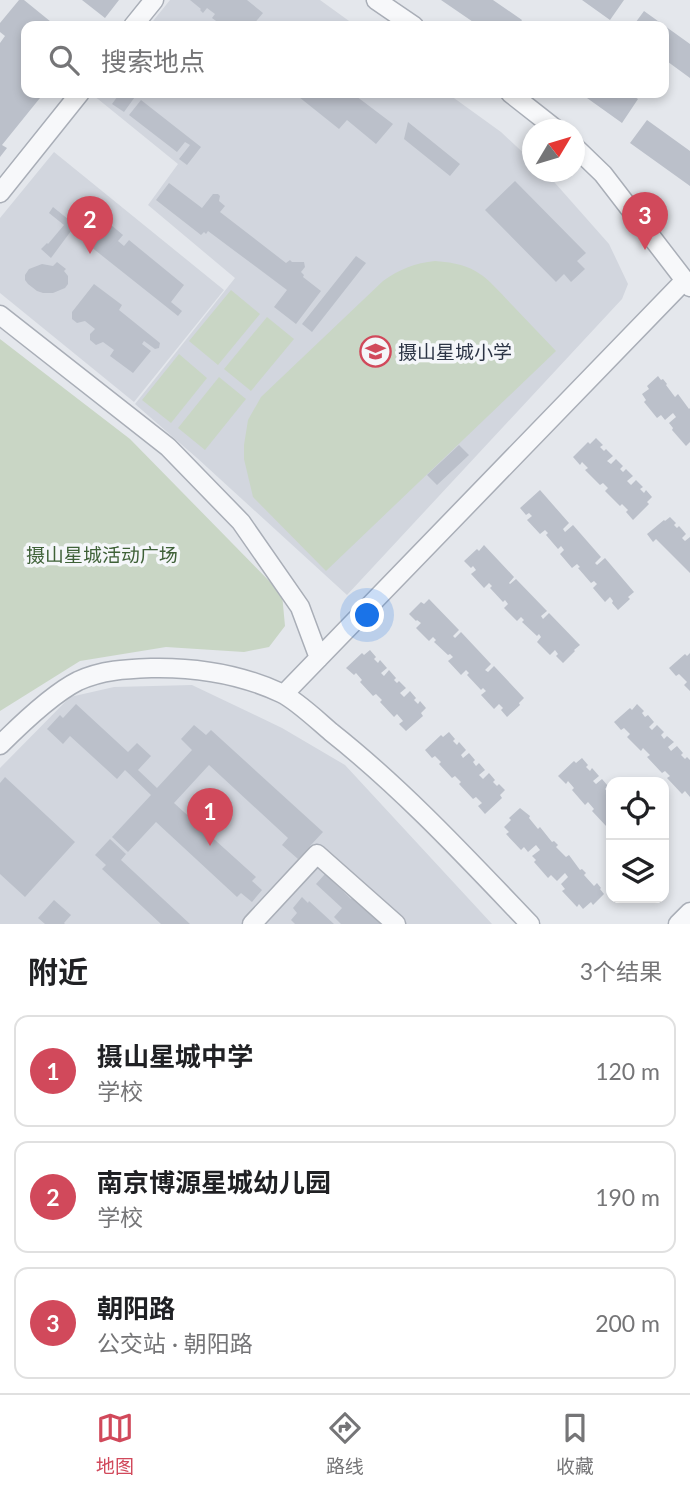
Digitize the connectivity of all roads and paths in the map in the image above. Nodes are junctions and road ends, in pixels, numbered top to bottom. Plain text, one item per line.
1 (154, 0) edge
2 (376, 0) edge
3 (137, 21) edge
4 (407, 21) edge
5 (76, 98) edge
6 (515, 98) edge
7 (543, 119) edge
8 (585, 156) edge
9 (0, 193) edge
10 (687, 284) edge
11 (0, 314) edge
12 (319, 658) junction
13 (284, 694) junction
14 (0, 744) edge
15 (690, 912) edge
16 (251, 924) edge
17 (396, 924) edge
18 (530, 924) edge
19 (678, 924) edge

1 - 3 street
2 - 4 street
5 - 9 street
6 - 7 street
8 - 10 street
10 - 12 street
11 - 12 street
12 - 13 street
13 - 14 street
13 - 18 street
15 - 19 street
16 - 17 street

